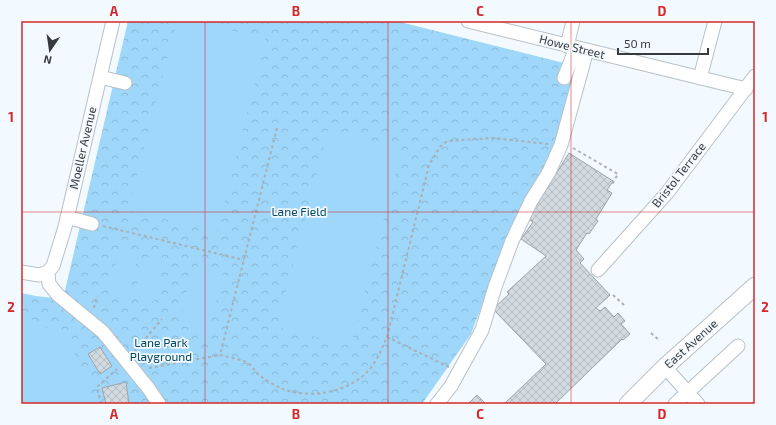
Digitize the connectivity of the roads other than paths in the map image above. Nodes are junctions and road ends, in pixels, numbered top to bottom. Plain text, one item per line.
1 (113, 21) edge
2 (468, 21) edge
3 (573, 21) edge
4 (714, 21) edge
5 (577, 48) junction
6 (100, 76) junction
7 (755, 76) edge
8 (564, 78) dead end
9 (700, 78) junction
10 (125, 83) dead end
11 (746, 89) junction
12 (67, 217) junction
13 (92, 224) road end
14 (598, 270) dead end
15 (21, 272) edge
16 (48, 272) junction
17 (755, 286) edge
18 (738, 346) dead end
19 (665, 368) junction
20 (687, 392) junction
21 (159, 404) edge
22 (437, 404) edge
23 (628, 404) edge
24 (675, 404) edge
25 (698, 404) edge

1 - 6 street, Moeller Avenue
2 - 5 street, Howe Street
3 - 5 street
4 - 9 street
5 - 8 street
5 - 9 street, Howe Street
5 - 22 street
6 - 10 street
6 - 12 street, Moeller Avenue
7 - 11 street, Bristol Terrace
9 - 11 street, Howe Street
11 - 14 street, Bristol Terrace
12 - 13 street
12 - 16 street, Moeller Avenue
15 - 16 street
16 - 21 street
17 - 19 main road, East Avenue
18 - 20 street
19 - 20 street
19 - 23 main road, East Avenue
20 - 24 street
20 - 25 street

